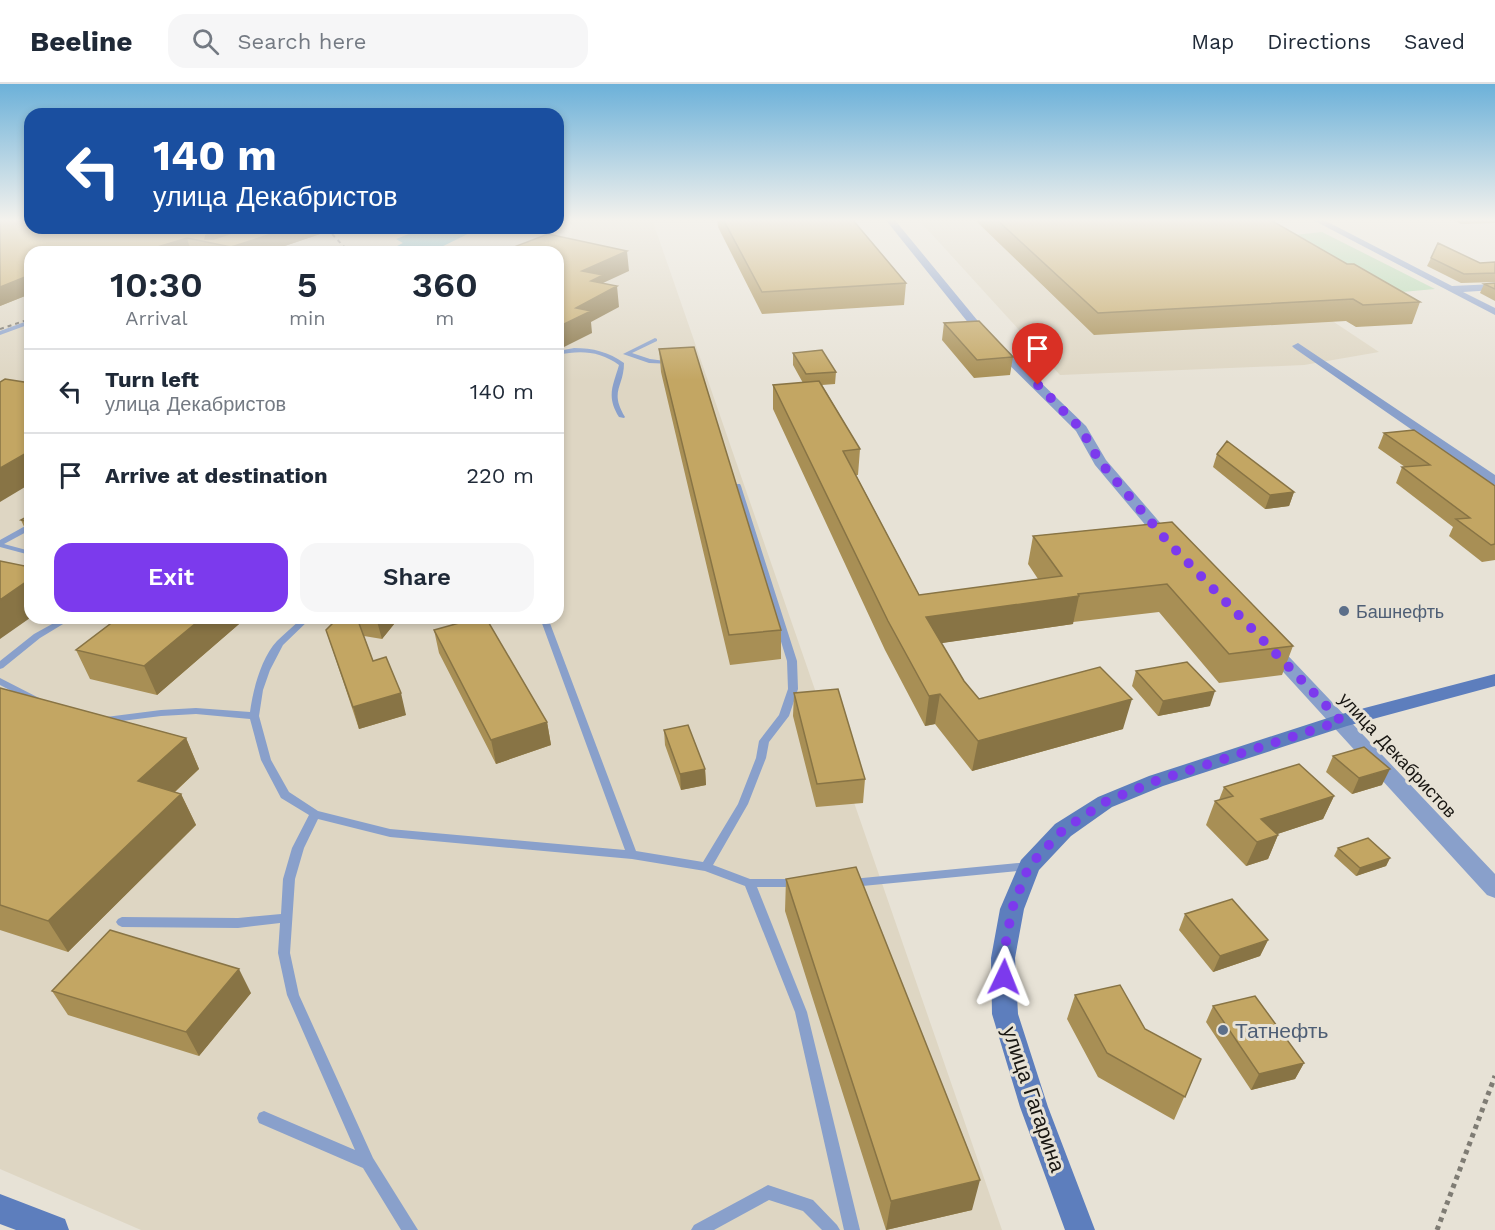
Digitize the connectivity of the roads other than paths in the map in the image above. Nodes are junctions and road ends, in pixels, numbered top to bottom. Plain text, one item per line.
1 (933, 272) edge
2 (1417, 272) edge
3 (1495, 287) edge
4 (1451, 290) junction
5 (1495, 312) edge
6 (24, 324) edge
7 (0, 333) edge
8 (655, 340) dead end
9 (1298, 346) dead end
10 (564, 352) edge
11 (629, 354) junction
12 (615, 358) junction
13 (680, 364) edge
14 (622, 417) dead end
15 (735, 479) edge
16 (1495, 481) edge
17 (24, 530) edge
18 (0, 544) edge
19 (1176, 550) edge
20 (24, 551) edge
21 (59, 624) edge
22 (301, 624) edge
23 (546, 624) edge
24 (1259, 635) edge
25 (0, 666) edge
26 (1495, 680) edge
27 (0, 681) edge
28 (49, 705) edge
29 (254, 716) junction
30 (99, 718) edge
31 (1341, 721) junction
32 (315, 814) junction
33 (632, 855) junction
34 (1029, 866) junction
35 (706, 867) junction
36 (750, 883) junction
37 (808, 883) edge
38 (843, 883) edge
39 (1495, 889) edge
40 (287, 918) junction
41 (122, 921) dead end
42 (264, 1118) dead end
43 (368, 1163) junction
44 (0, 1209) edge
45 (54, 1230) edge
46 (410, 1230) edge
47 (699, 1230) edge
48 (832, 1230) edge
49 (852, 1230) edge
50 (1080, 1230) edge

1 - 19 street
2 - 4 street
3 - 4 street
4 - 5 street
6 - 7 lane
8 - 11 lane
9 - 16 street
10 - 12 lane
11 - 12 lane
11 - 13 lane
12 - 14 lane
15 - 35 lane
17 - 18 lane
18 - 20 lane
21 - 25 lane
22 - 29 lane
23 - 33 lane
24 - 31 street, улица Декабристов
26 - 31 main road, улица Гагарина
27 - 28 lane
29 - 30 lane
29 - 32 lane
31 - 34 main road, улица Гагарина
31 - 39 street, улица Декабристов
32 - 33 lane
32 - 40 lane
33 - 35 lane
34 - 38 lane
34 - 50 main road, улица Гагарина
35 - 36 lane
36 - 37 lane
36 - 49 lane
40 - 41 lane
40 - 43 lane
42 - 43 lane
43 - 46 lane
44 - 45 main road
47 - 48 lane

